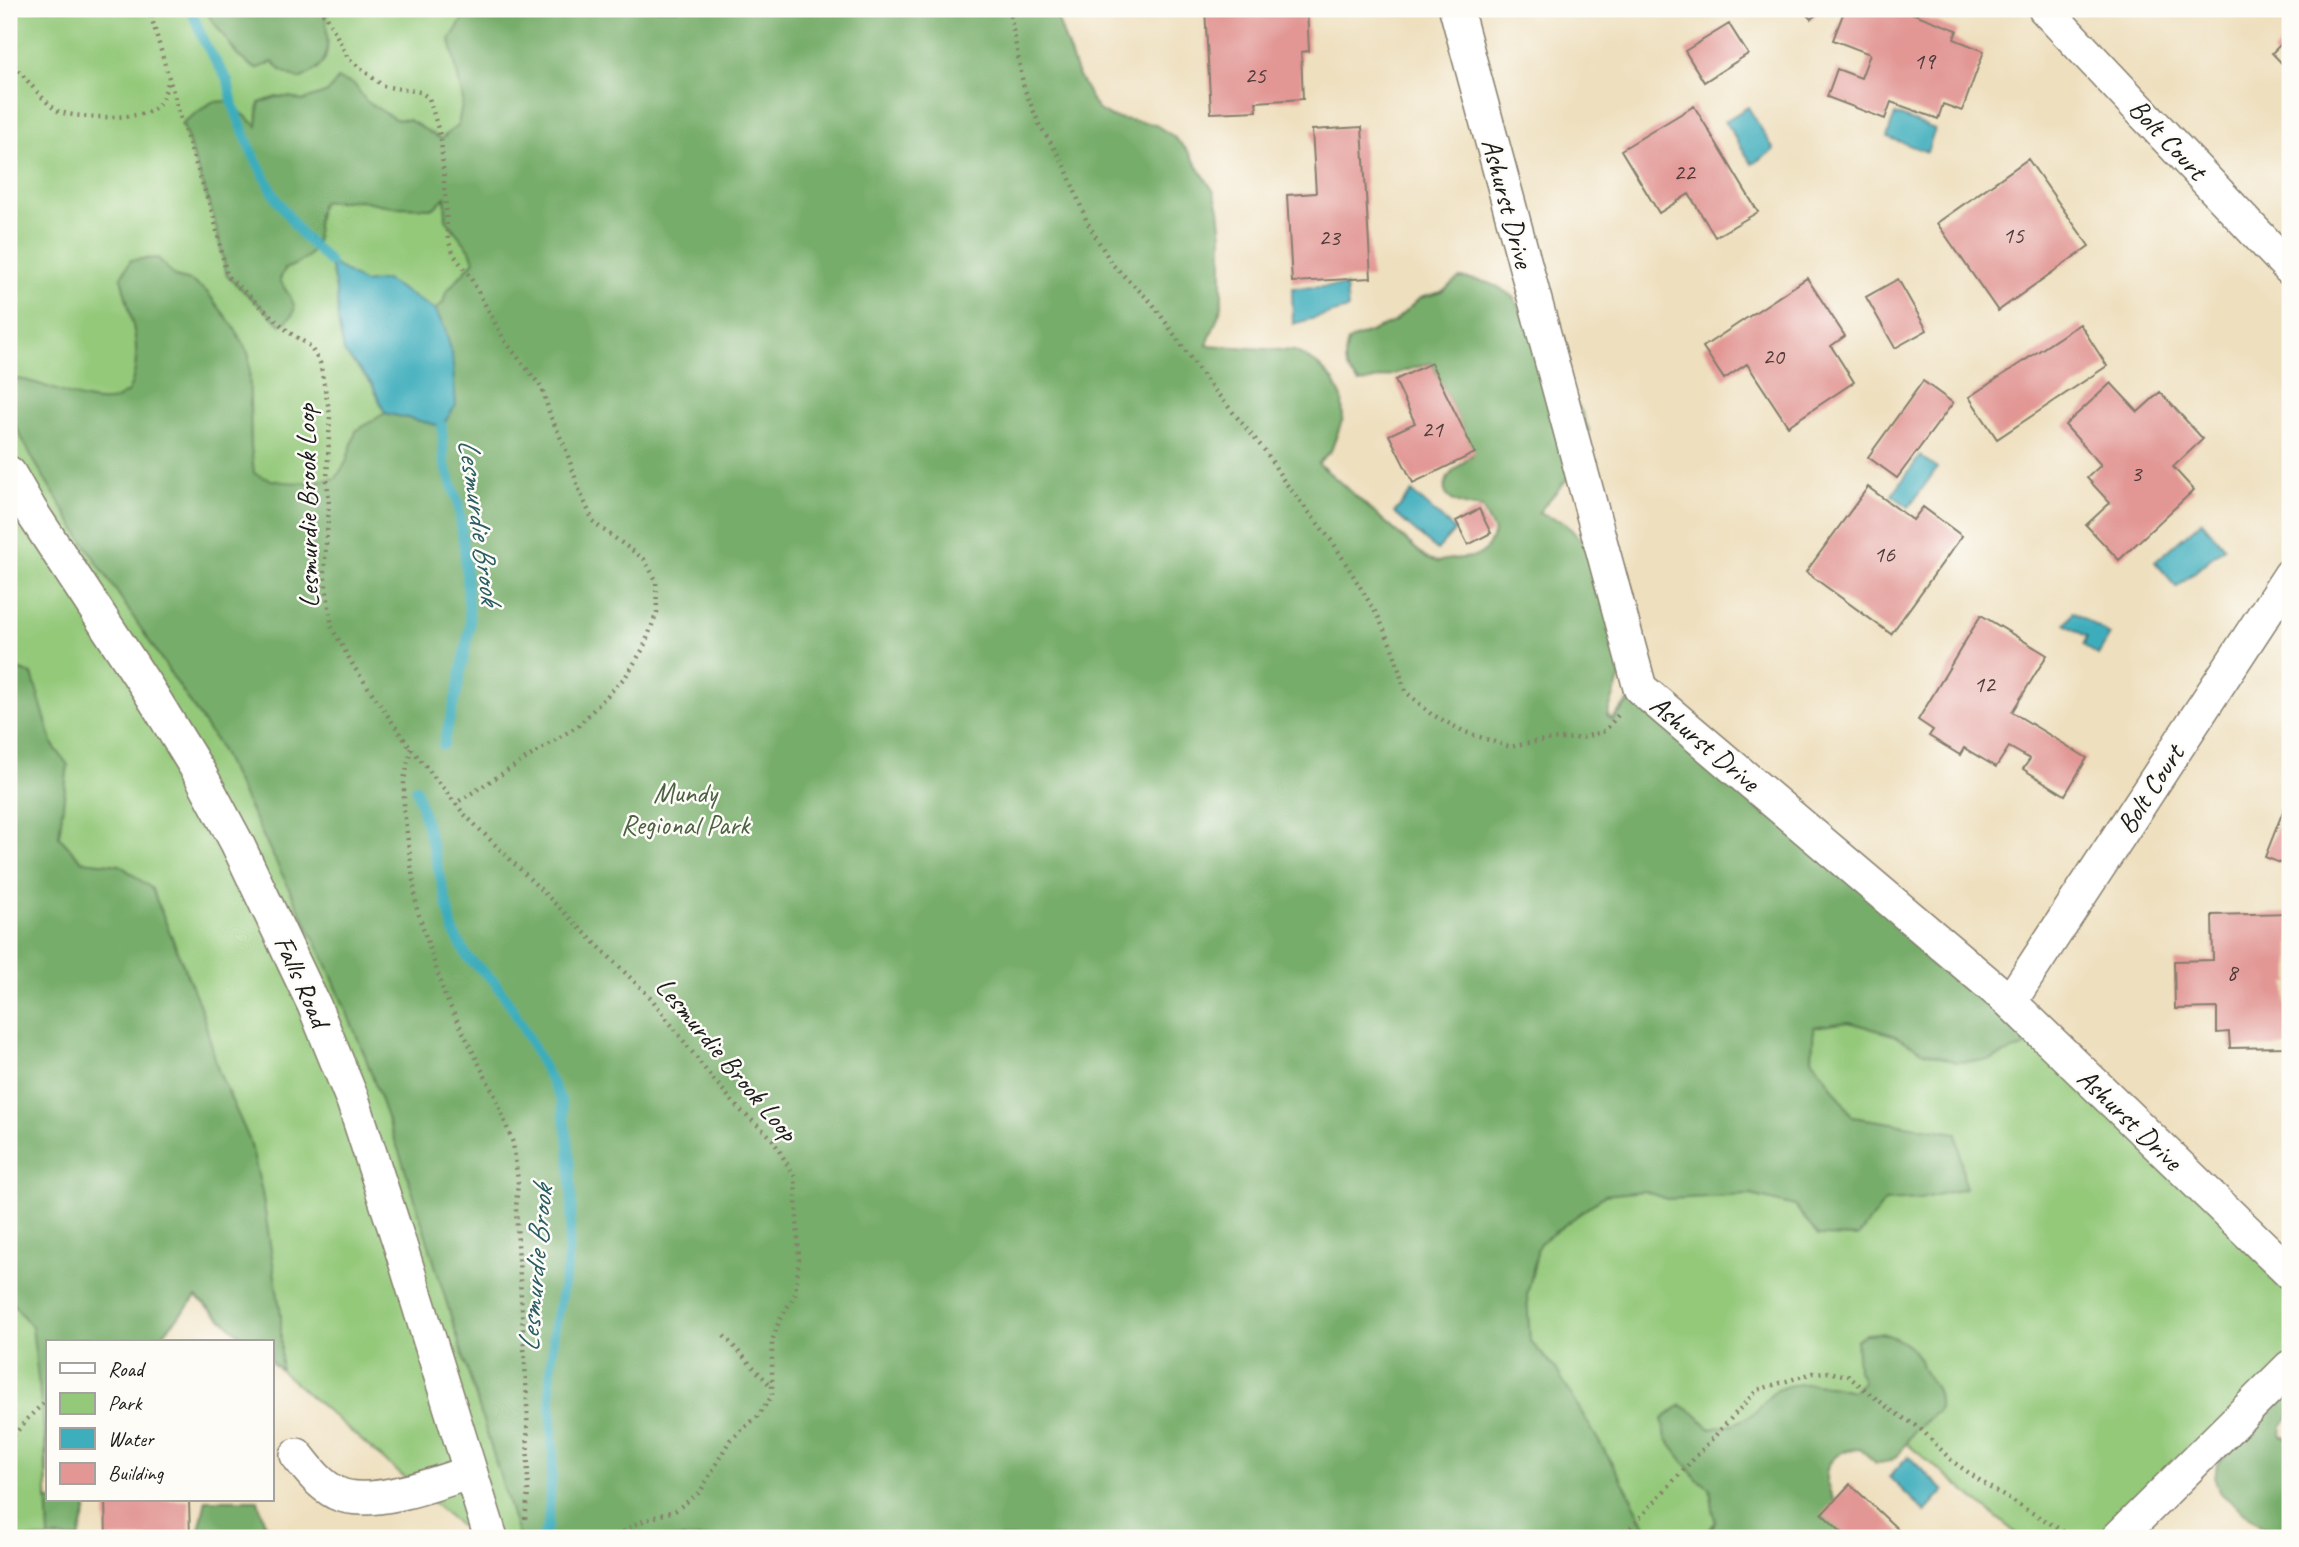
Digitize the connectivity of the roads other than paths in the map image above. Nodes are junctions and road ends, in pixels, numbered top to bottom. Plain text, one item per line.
1 (1456, 9) edge
2 (2045, 9) edge
3 (2290, 269) edge
4 (9, 473) edge
5 (2290, 575) edge
6 (2010, 1002) junction
7 (2290, 1273) edge
8 (2290, 1367) edge
9 (297, 1454) dead end
10 (470, 1472) junction
11 (491, 1538) edge
12 (2118, 1538) edge

1 - 6 street, Ashurst Drive
2 - 3 street, Bolt Court
4 - 10 street, Falls Road
5 - 6 street, Bolt Court
6 - 7 street, Ashurst Drive
8 - 12 street
9 - 10 street
10 - 11 street, Falls Road

